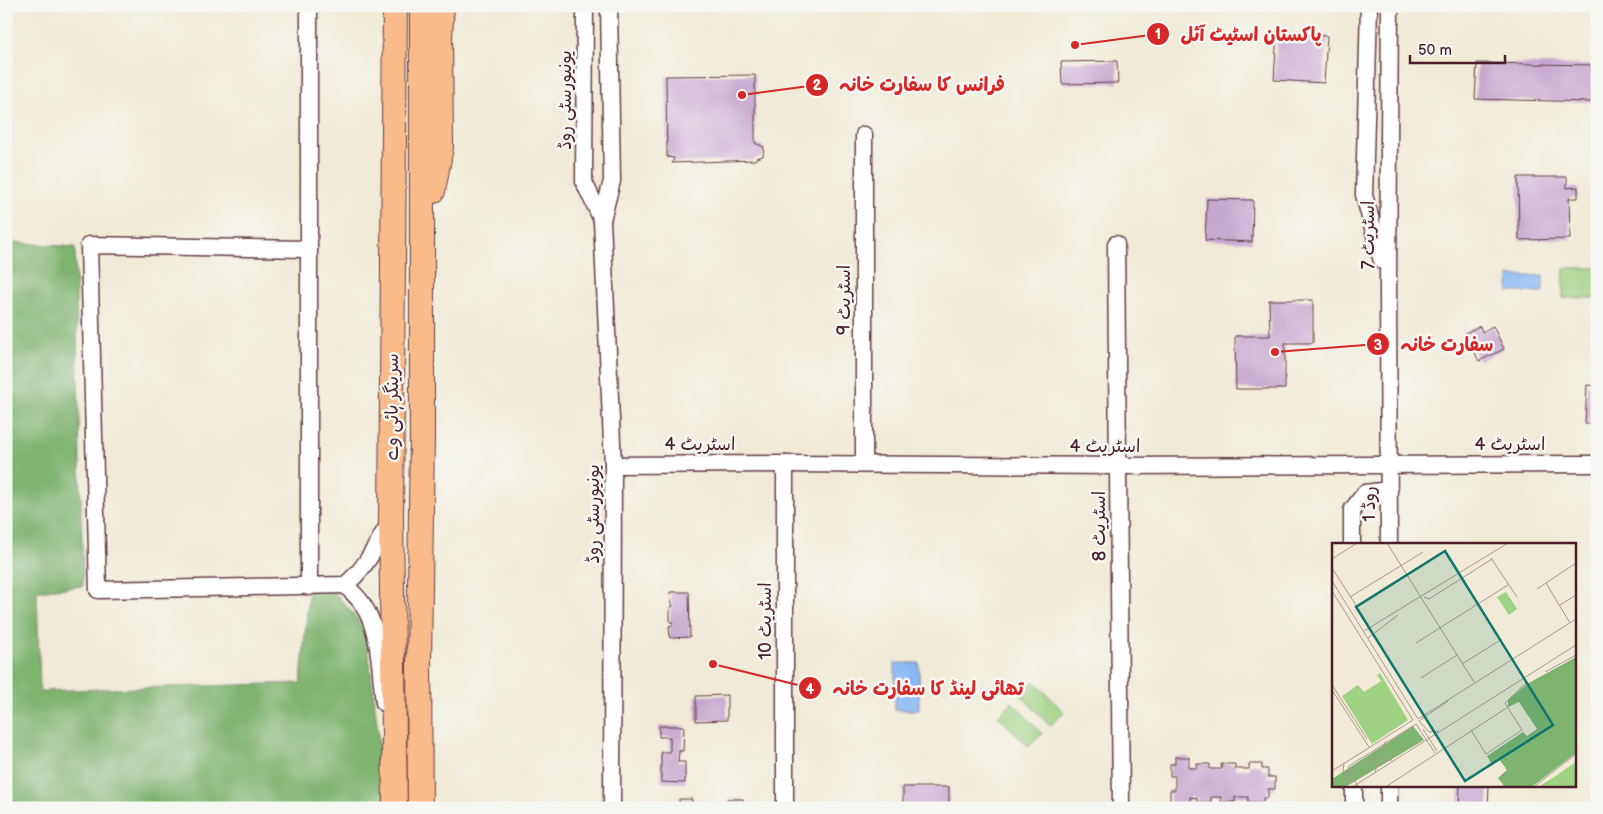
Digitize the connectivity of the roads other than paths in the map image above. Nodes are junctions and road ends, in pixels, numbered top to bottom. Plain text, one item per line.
1 (309, 6) edge
2 (396, 6) edge
3 (422, 6) edge
4 (442, 6) edge
5 (585, 6) edge
6 (609, 6) edge
7 (1369, 6) edge
8 (1390, 6) edge
9 (864, 135) dead end
10 (602, 220) junction
11 (422, 227) junction
12 (1116, 244) dead end
13 (309, 249) junction
14 (1388, 283) junction
15 (785, 464) junction
16 (864, 464) junction
17 (1597, 464) edge
18 (613, 465) junction
19 (1389, 465) junction
20 (1119, 466) junction
21 (1389, 490) junction
22 (391, 519) junction
23 (1352, 543) edge
24 (1389, 543) edge
25 (345, 585) junction
26 (309, 587) junction
27 (1354, 786) edge
28 (1389, 786) edge
29 (395, 807) edge
30 (420, 808) edge
31 (612, 808) edge
32 (785, 808) edge
33 (1121, 808) edge
34 (1354, 808) edge
35 (1389, 808) edge

1 - 13 street
2 - 22 highway, سرینگر ہائی وے
3 - 11 highway, سرینگر ہائی وے
4 - 11 highway
5 - 10 street, یونیورسٹی روڈ
6 - 10 street, یونیورسٹی روڈ
7 - 14 street
8 - 14 street, اسٹریٹ 7
9 - 16 street, اسٹریٹ 9
10 - 18 street, یونیورسٹی روڈ
11 - 30 highway, سرینگر ہائی وے
12 - 20 street, اسٹریٹ 8
13 - 26 street
13 - 26 street
14 - 19 street, اسٹریٹ 7
15 - 16 street, اسٹریٹ 4
15 - 18 street, اسٹریٹ 4
15 - 32 street, اسٹریٹ 10
16 - 20 street, اسٹریٹ 4
17 - 19 street, اسٹریٹ 4
18 - 31 street, یونیورسٹی روڈ
19 - 20 street, اسٹریٹ 4
19 - 21 street, روڈ 1
20 - 33 street, اسٹریٹ 8
21 - 23 street
21 - 24 street, روڈ 1
22 - 25 street
22 - 29 highway, سرینگر ہائی وے
25 - 26 street
25 - 29 street
27 - 34 street
28 - 35 street

